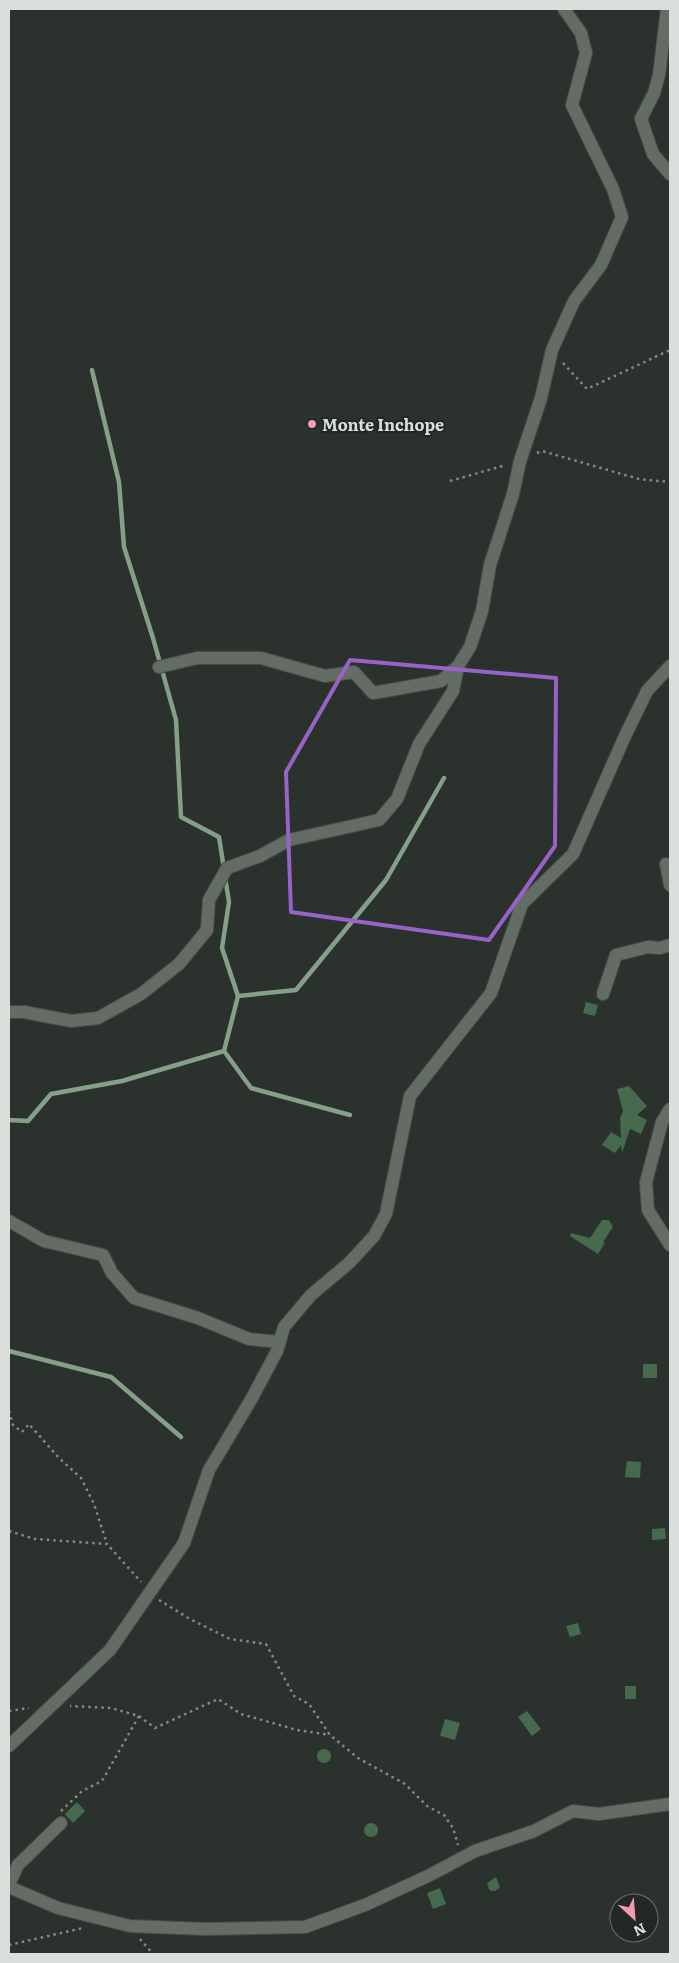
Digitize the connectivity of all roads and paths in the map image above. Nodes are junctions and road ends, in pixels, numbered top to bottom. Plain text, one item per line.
1 (564, 9) edge
2 (667, 9) edge
3 (670, 174) edge
4 (552, 350) junction
5 (670, 350) edge
6 (520, 462) junction
7 (450, 482) dead end
8 (670, 482) edge
9 (458, 666) junction
10 (670, 666) edge
11 (158, 667) dead end
12 (666, 864) dead end
13 (670, 885) edge
14 (670, 945) edge
15 (603, 994) dead end
16 (9, 1012) edge
17 (670, 1109) edge
18 (9, 1221) edge
19 (670, 1245) edge
20 (279, 1342) junction
21 (9, 1411) edge
22 (9, 1531) edge
23 (107, 1544) junction
24 (151, 1592) junction
25 (53, 1705) junction
26 (139, 1716) junction
27 (330, 1735) junction
28 (9, 1746) edge
29 (670, 1804) edge
30 (61, 1822) joint
31 (462, 1858) junction
32 (9, 1886) edge
33 (91, 1927) dead end
34 (9, 1945) edge

1 - 4 street
2 - 3 street
4 - 5 path
4 - 6 street
6 - 7 path
6 - 8 path
6 - 9 street
9 - 11 street
9 - 16 street
10 - 20 street
12 - 13 street
14 - 15 street
17 - 19 street
18 - 20 street
20 - 24 street
21 - 23 path
22 - 23 path
23 - 24 path
24 - 25 street
24 - 27 path
25 - 26 path
25 - 28 street
26 - 27 path
26 - 30 path
27 - 31 path
29 - 31 street
30 - 32 street
31 - 32 street
33 - 34 path

